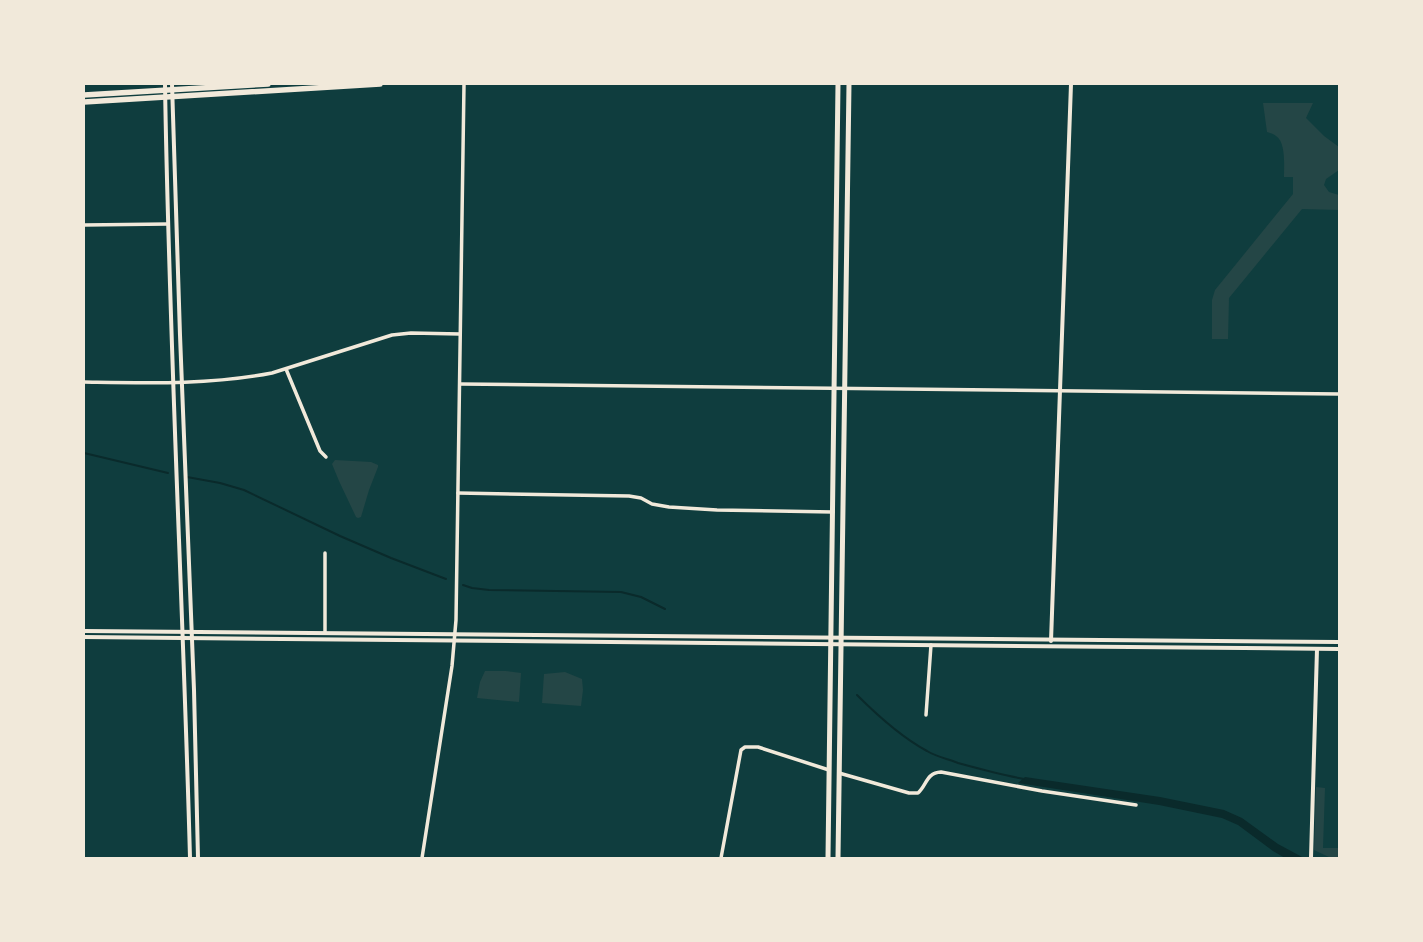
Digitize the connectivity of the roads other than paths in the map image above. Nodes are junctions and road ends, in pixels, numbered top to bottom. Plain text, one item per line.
1 (268, 84) edge
2 (380, 84) edge
3 (464, 84) edge
4 (838, 84) edge
5 (849, 84) edge
6 (1070, 84) edge
7 (165, 87) edge
8 (172, 87) edge
9 (84, 95) edge
10 (172, 96) junction
11 (165, 97) junction
12 (84, 102) edge
13 (168, 224) junction
14 (84, 225) edge
15 (460, 334) junction
16 (286, 369) junction
17 (84, 382) edge
18 (173, 382) junction
19 (182, 382) junction
20 (460, 384) junction
21 (834, 388) junction
22 (845, 388) junction
23 (1060, 391) junction
24 (1339, 394) edge
25 (326, 457) dead end
26 (458, 493) junction
27 (833, 512) junction
28 (325, 553) dead end
29 (84, 631) edge
30 (183, 632) junction
31 (191, 632) junction
32 (324, 633) junction
33 (455, 634) junction
34 (84, 637) edge
35 (183, 638) junction
36 (192, 638) junction
37 (831, 638) junction
38 (841, 638) junction
39 (455, 640) junction
40 (1051, 640) junction
41 (1339, 642) edge
42 (831, 644) junction
43 (841, 644) junction
44 (931, 645) junction
45 (1051, 646) junction
46 (1317, 649) junction
47 (1339, 649) edge
48 (926, 714) dead end
49 (829, 770) junction
50 (839, 773) junction
51 (1136, 805) dead end
52 (190, 858) edge
53 (198, 858) edge
54 (422, 858) edge
55 (721, 858) edge
56 (828, 858) edge
57 (838, 858) edge
58 (1311, 858) edge

1 - 8 main road
2 - 10 main road
3 - 15 street
4 - 21 main road
5 - 22 main road
6 - 23 street
7 - 8 main road
7 - 9 main road
7 - 11 street
8 - 10 street
10 - 11 main road
10 - 19 street
11 - 12 main road
11 - 13 street
13 - 14 street
13 - 18 street
15 - 16 street
15 - 20 street
16 - 19 street
16 - 25 street
17 - 18 street
18 - 19 street
18 - 30 street
19 - 31 street
20 - 21 street
20 - 26 street
21 - 22 street
21 - 27 main road
22 - 23 street
22 - 38 main road
23 - 24 street
23 - 40 street
26 - 27 street
26 - 33 street
27 - 37 main road
28 - 32 street
29 - 30 street
30 - 31 street
30 - 35 street
31 - 32 street
31 - 36 street
32 - 33 street
33 - 37 street
33 - 39 street
34 - 35 street
35 - 36 street
35 - 52 street
36 - 39 street
36 - 53 street
37 - 38 street
37 - 42 main road
38 - 40 street
38 - 43 main road
39 - 42 street
39 - 54 street
40 - 41 street
40 - 45 street
42 - 43 street
42 - 49 main road
43 - 44 street
43 - 50 main road
44 - 45 street
44 - 48 street
45 - 46 street
46 - 47 street
46 - 58 street
49 - 55 street
49 - 56 main road
50 - 51 street
50 - 57 main road

